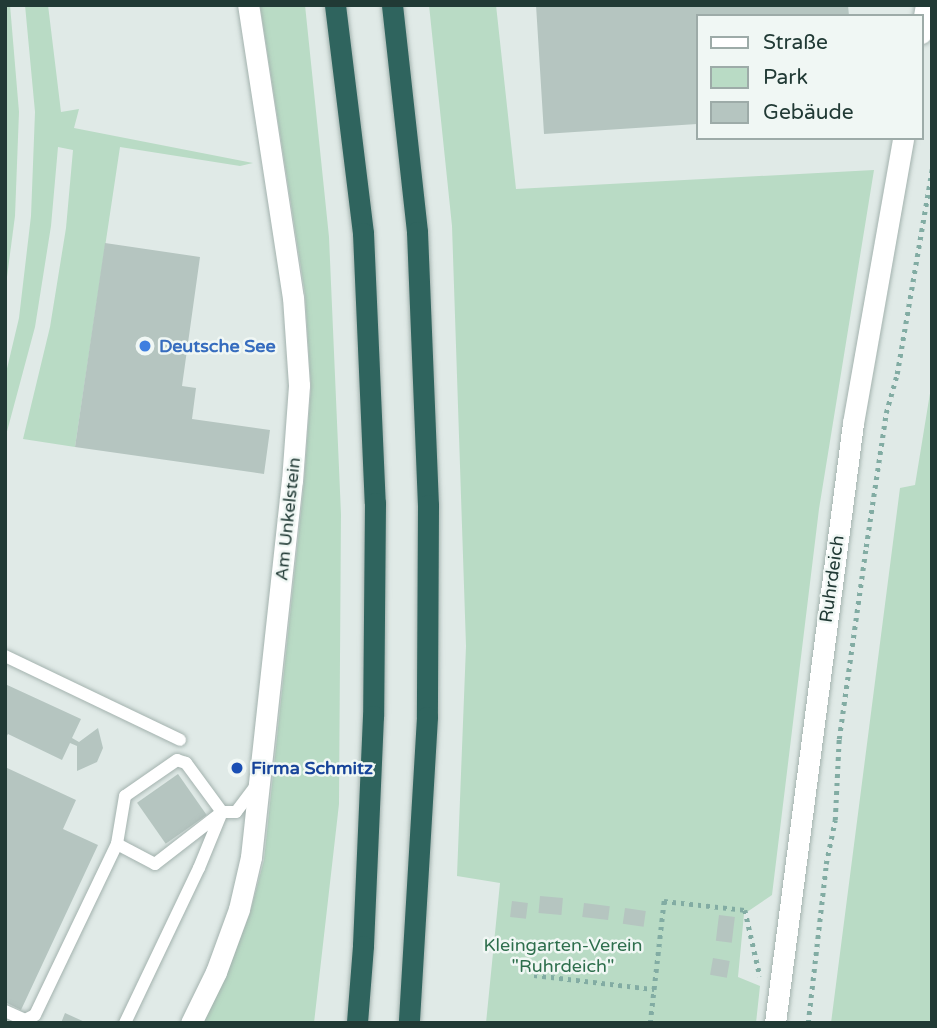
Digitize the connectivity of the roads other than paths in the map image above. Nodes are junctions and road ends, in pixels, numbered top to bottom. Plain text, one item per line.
1 (248, 5) edge
2 (335, 5) edge
3 (392, 5) edge
4 (903, 140) edge
5 (5, 656) edge
6 (180, 740) dead end
7 (260, 779) junction
8 (222, 813) junction
9 (117, 844) junction
10 (5, 1011) edge
11 (125, 1023) edge
12 (191, 1023) edge
13 (357, 1023) edge
14 (410, 1023) edge
15 (775, 1023) edge

1 - 7 street, Am Unkelstein
2 - 13 highway
3 - 14 highway
4 - 15 street, Ruhrdeich
5 - 6 lane
7 - 8 lane
7 - 12 street, Am Unkelstein
8 - 9 lane
8 - 9 lane
8 - 11 lane
9 - 10 lane

